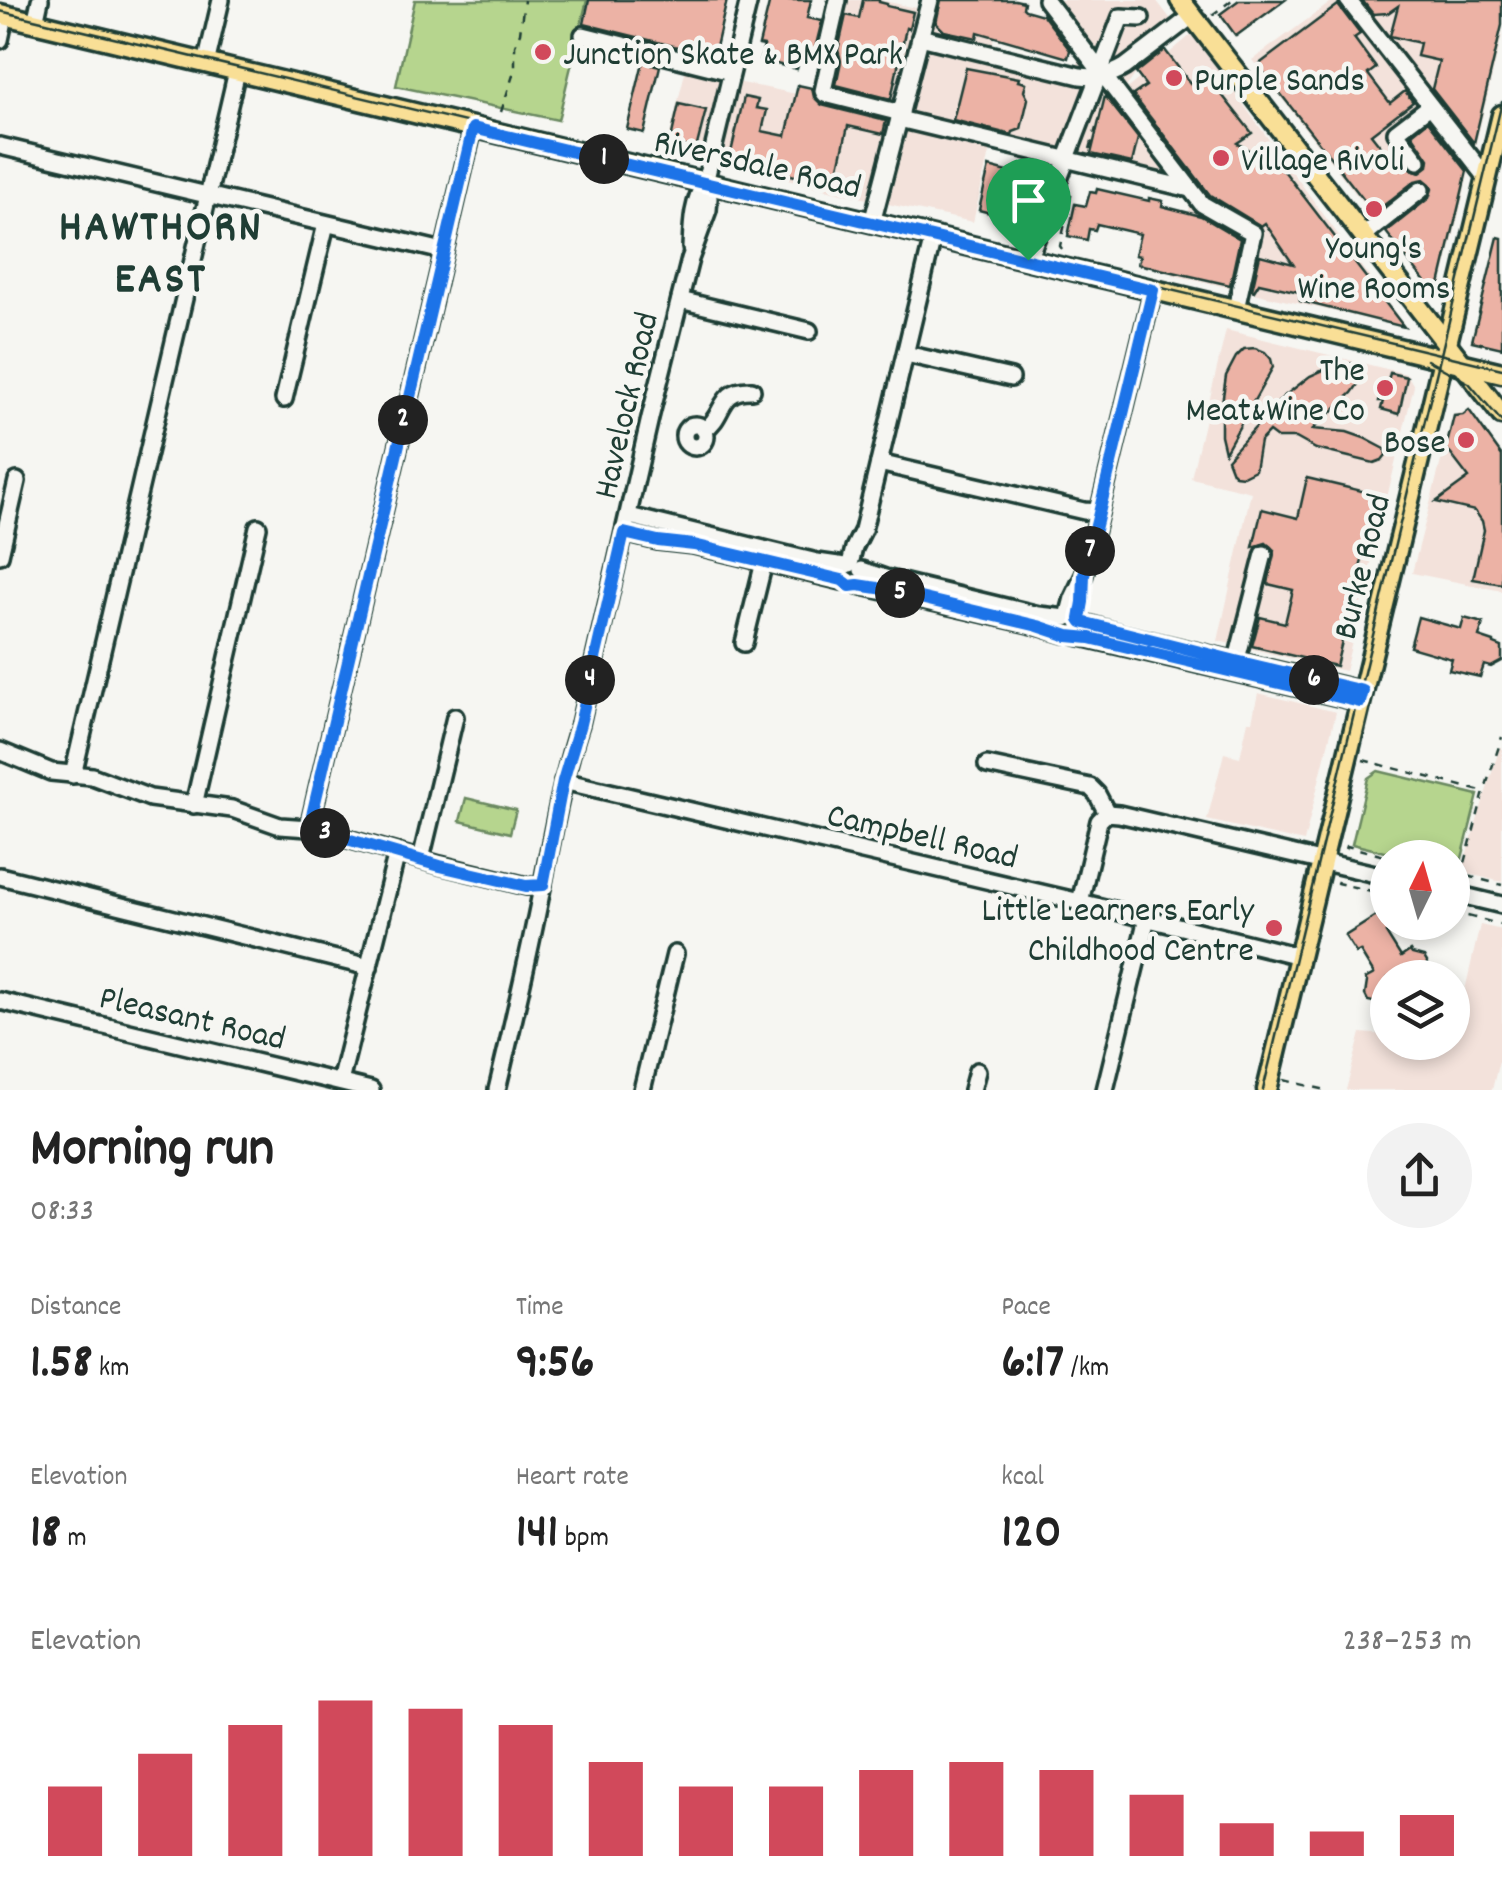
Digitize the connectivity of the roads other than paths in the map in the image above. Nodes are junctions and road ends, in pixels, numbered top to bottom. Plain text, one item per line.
1 (40, 0) edge
2 (221, 0) edge
3 (749, 0) edge
4 (838, 0) edge
5 (930, 0) edge
6 (1046, 0) edge
7 (1180, 0) edge
8 (1348, 0) edge
9 (3, 15) edge
10 (1141, 18) dead end
11 (1196, 21) junction
12 (35, 23) junction
13 (583, 35) dead end
14 (920, 36) junction
15 (0, 40) edge
16 (206, 64) junction
17 (237, 72) junction
18 (732, 72) junction
19 (1101, 74) junction
20 (1430, 106) junction
21 (1502, 115) edge
22 (900, 116) junction
23 (473, 128) junction
24 (0, 146) edge
25 (1418, 161) dead end
26 (1072, 162) junction
27 (1487, 178) junction
28 (705, 183) junction
29 (1190, 190) junction
30 (1421, 190) dead end
31 (206, 196) junction
32 (872, 223) junction
33 (326, 224) junction
34 (1363, 236) junction
35 (933, 237) junction
36 (443, 251) junction
37 (1028, 260) junction
38 (1153, 290) junction
39 (680, 300) junction
40 (1236, 309) junction
41 (809, 331) dead end
42 (906, 354) junction
43 (1451, 356) junction
44 (1502, 373) edge
45 (1012, 378) dead end
46 (752, 390) dead end
47 (284, 399) dead end
48 (1502, 416) edge
49 (704, 430) dead end
50 (879, 463) junction
51 (17, 481) dead end
52 (1099, 512) junction
53 (626, 525) junction
54 (258, 526) dead end
55 (1264, 554) dead end
56 (0, 555) edge
57 (765, 556) junction
58 (853, 572) junction
59 (1073, 624) junction
60 (744, 643) dead end
61 (1234, 667) junction
62 (1362, 696) junction
63 (455, 718) dead end
64 (0, 751) edge
65 (987, 765) dead end
66 (73, 775) junction
67 (563, 781) junction
68 (194, 804) junction
69 (1108, 813) junction
70 (309, 828) junction
71 (396, 853) junction
72 (420, 859) junction
73 (1322, 860) junction
74 (1370, 872) edge
75 (0, 876) edge
76 (543, 885) junction
77 (1470, 898) edge
78 (1080, 902) junction
79 (1502, 906) edge
80 (1147, 918) junction
81 (674, 954) dead end
82 (1299, 956) junction
83 (370, 967) junction
84 (0, 1001) edge
85 (976, 1071) dead end
86 (340, 1082) junction
87 (1268, 1083) edge
88 (372, 1090) edge
89 (497, 1090) edge
90 (642, 1090) edge
91 (972, 1090) edge
92 (1105, 1090) edge

1 - 12 street
2 - 16 street
3 - 18 street, Havelock Road
4 - 22 street
5 - 14 street
6 - 19 street
7 - 11 main road
8 - 20 street
9 - 12 main road, Riversdale Road
9 - 15 street
10 - 19 street
11 - 19 street
11 - 34 main road
12 - 16 main road, Riversdale Road
13 - 18 street
14 - 19 street
14 - 22 street
16 - 17 main road, Riversdale Road
17 - 23 main road, Riversdale Road
17 - 31 street
18 - 28 street, Havelock Road
19 - 26 street
19 - 29 street
20 - 25 street
20 - 27 street
21 - 27 main road, Burke Road
22 - 26 street
22 - 32 street
23 - 28 main road, Riversdale Road
23 - 36 street
24 - 31 street
26 - 29 street
26 - 37 street
27 - 43 main road, Burke Road
28 - 32 main road, Riversdale Road
28 - 39 street, Havelock Road
29 - 40 street
30 - 34 street
31 - 33 street
31 - 66 street
32 - 35 main road, Riversdale Road
33 - 36 street
33 - 47 street
34 - 43 main road
35 - 37 main road, Riversdale Road
35 - 42 street
36 - 70 street
37 - 38 main road, Riversdale Road
38 - 40 main road, Riversdale Road
38 - 52 street
39 - 41 street
39 - 53 street, Havelock Road
40 - 43 main road, Riversdale Road
42 - 45 street
42 - 50 street
43 - 44 main road, Riversdale Road
43 - 48 main road
43 - 62 main road, Burke Road
46 - 49 street
50 - 52 street
50 - 58 street
51 - 56 street
52 - 59 street
53 - 57 street
53 - 67 street, Havelock Road
54 - 68 street
55 - 61 street
57 - 58 street
57 - 60 street
58 - 59 street
59 - 61 street
61 - 62 street
62 - 73 main road, Burke Road
63 - 72 street
64 - 66 street
65 - 69 street
66 - 68 street
67 - 76 street, Havelock Road
67 - 78 street, Campbell Road
68 - 70 street
69 - 73 street
69 - 78 street
70 - 71 street
71 - 72 street
71 - 83 street
72 - 76 street
73 - 74 street
73 - 82 main road, Burke Road
75 - 83 street
76 - 89 street, Havelock Road
77 - 79 street
78 - 80 street, Campbell Road
80 - 82 street, Campbell Road
80 - 92 street
81 - 90 street
82 - 87 main road, Burke Road
83 - 86 street
84 - 86 street, Pleasant Road
85 - 91 street
86 - 88 street, Pleasant Road

